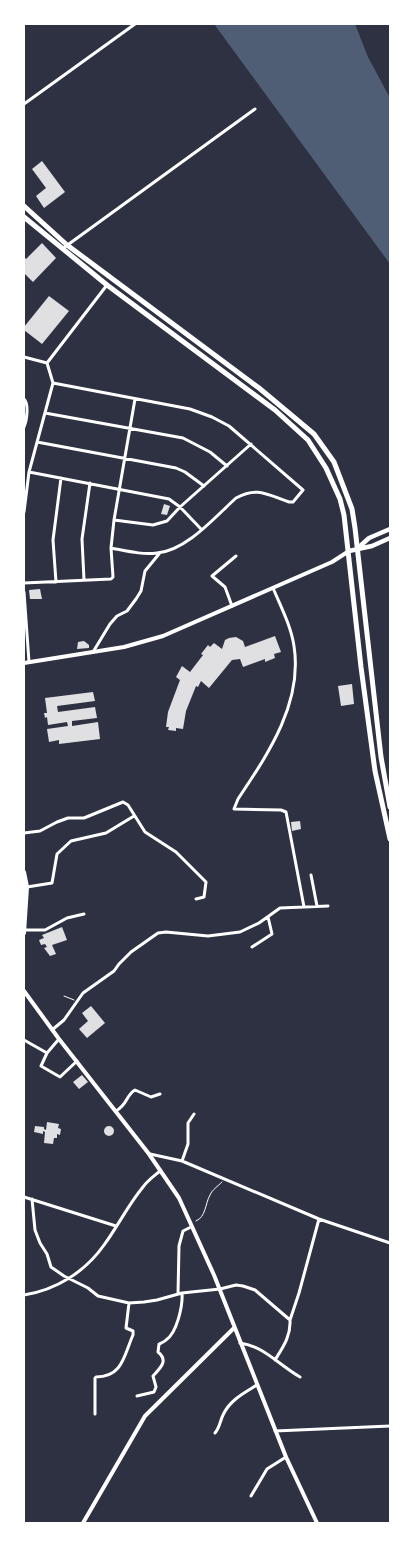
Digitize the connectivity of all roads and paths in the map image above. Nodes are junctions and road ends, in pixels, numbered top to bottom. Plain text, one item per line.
1 (136, 24) edge
2 (24, 104) edge
3 (255, 109) dead end
4 (24, 206) edge
5 (24, 217) edge
6 (67, 245) junction
7 (62, 249) junction
8 (107, 285) junction
9 (24, 357) edge
10 (47, 363) junction
11 (53, 383) junction
12 (24, 399) edge
13 (135, 399) junction
14 (45, 413) junction
15 (24, 427) edge
16 (130, 428) junction
17 (36, 442) junction
18 (251, 444) junction
19 (125, 458) junction
20 (228, 466) junction
21 (29, 472) junction
22 (61, 478) junction
23 (90, 483) junction
24 (204, 486) junction
25 (119, 489) junction
26 (24, 503) edge
27 (180, 507) junction
28 (24, 512) edge
29 (114, 520) junction
30 (201, 529) junction
31 (390, 529) edge
32 (390, 538) edge
33 (111, 548) junction
34 (357, 548) junction
35 (349, 551) junction
36 (160, 553) junction
37 (236, 556) dead end
38 (84, 580) junction
39 (56, 582) junction
40 (24, 583) edge
41 (273, 588) junction
42 (24, 592) edge
43 (24, 597) edge
44 (232, 606) junction
45 (93, 652) junction
46 (29, 662) junction
47 (24, 663) edge
48 (390, 807) edge
49 (134, 816) junction
50 (24, 833) edge
51 (390, 839) edge
52 (24, 872) edge
53 (312, 875) dead end
54 (27, 887) junction
55 (196, 899) dead end
56 (317, 906) junction
57 (328, 906) dead end
58 (304, 907) junction
59 (84, 914) dead end
60 (268, 917) junction
61 (24, 931) edge
62 (252, 947) dead end
63 (24, 991) edge
64 (64, 996) dead end
65 (76, 1004) junction
66 (52, 1030) junction
67 (24, 1040) edge
68 (59, 1040) junction
69 (47, 1054) junction
70 (77, 1061) junction
71 (160, 1094) dead end
72 (116, 1111) junction
73 (194, 1114) dead end
74 (149, 1154) junction
75 (182, 1161) junction
76 (160, 1171) junction
77 (226, 1179) junction
78 (24, 1197) edge
79 (32, 1200) junction
80 (319, 1218) junction
81 (191, 1225) junction
82 (116, 1226) junction
83 (390, 1244) edge
84 (70, 1278) junction
85 (220, 1289) junction
86 (180, 1294) junction
87 (24, 1295) edge
88 (129, 1303) junction
89 (290, 1320) junction
90 (234, 1328) junction
91 (240, 1343) junction
92 (275, 1360) junction
93 (300, 1377) dead end
94 (258, 1385) junction
95 (137, 1396) dead end
96 (95, 1414) dead end
97 (390, 1426) edge
98 (275, 1431) junction
99 (215, 1433) dead end
100 (286, 1457) junction
101 (251, 1496) dead end
102 (83, 1523) edge
103 (317, 1523) edge

1 - 2 street
3 - 6 street
4 - 6 highway
5 - 7 highway
6 - 7 street
6 - 34 highway
7 - 8 highway
8 - 10 street
8 - 35 highway
9 - 10 street
10 - 11 street
11 - 13 street
11 - 14 street
12 - 15 street
13 - 16 street
13 - 18 street
14 - 16 street
14 - 17 street
16 - 19 street
16 - 20 street
17 - 19 street
17 - 21 street
18 - 20 street
18 - 30 street
19 - 24 street
19 - 25 street
20 - 24 street
21 - 22 street
21 - 26 street
22 - 23 street
22 - 39 street
23 - 25 street
23 - 38 street
24 - 27 street
25 - 27 street
25 - 29 street
26 - 28 street
27 - 29 street
27 - 30 street
29 - 33 street
30 - 36 street
31 - 34 main road
32 - 34 main road
33 - 36 street
33 - 38 street
34 - 35 main road
34 - 48 highway
35 - 41 street
35 - 51 highway
36 - 45 street
37 - 44 street
38 - 39 street
39 - 40 street
41 - 44 street
41 - 58 street
42 - 43 street
43 - 46 street
44 - 45 street
45 - 46 street
46 - 47 street
49 - 50 street
49 - 54 street
49 - 55 street
52 - 54 street
53 - 56 street
54 - 61 street
56 - 57 street
56 - 58 street
58 - 60 street
59 - 61 street
60 - 62 street
60 - 65 street
63 - 66 street
64 - 65 path
65 - 66 street
66 - 68 street
67 - 69 street
68 - 69 street
68 - 70 street
69 - 70 street
70 - 72 street
71 - 72 street
72 - 74 street
73 - 75 street
74 - 75 street
74 - 76 street
75 - 77 street
76 - 81 street
76 - 82 street
77 - 80 street
77 - 81 path
78 - 79 street
79 - 82 street
79 - 84 street
80 - 83 street
80 - 89 street
81 - 85 street
81 - 86 street
82 - 84 street
84 - 87 street
84 - 88 street
85 - 86 street
85 - 89 street
85 - 90 street
86 - 88 street
86 - 95 street
88 - 96 street
89 - 92 street
90 - 91 street
90 - 102 street
91 - 92 street
91 - 94 street
92 - 93 street
94 - 98 street
94 - 99 street
97 - 98 street
98 - 100 street
100 - 101 street
100 - 103 street

